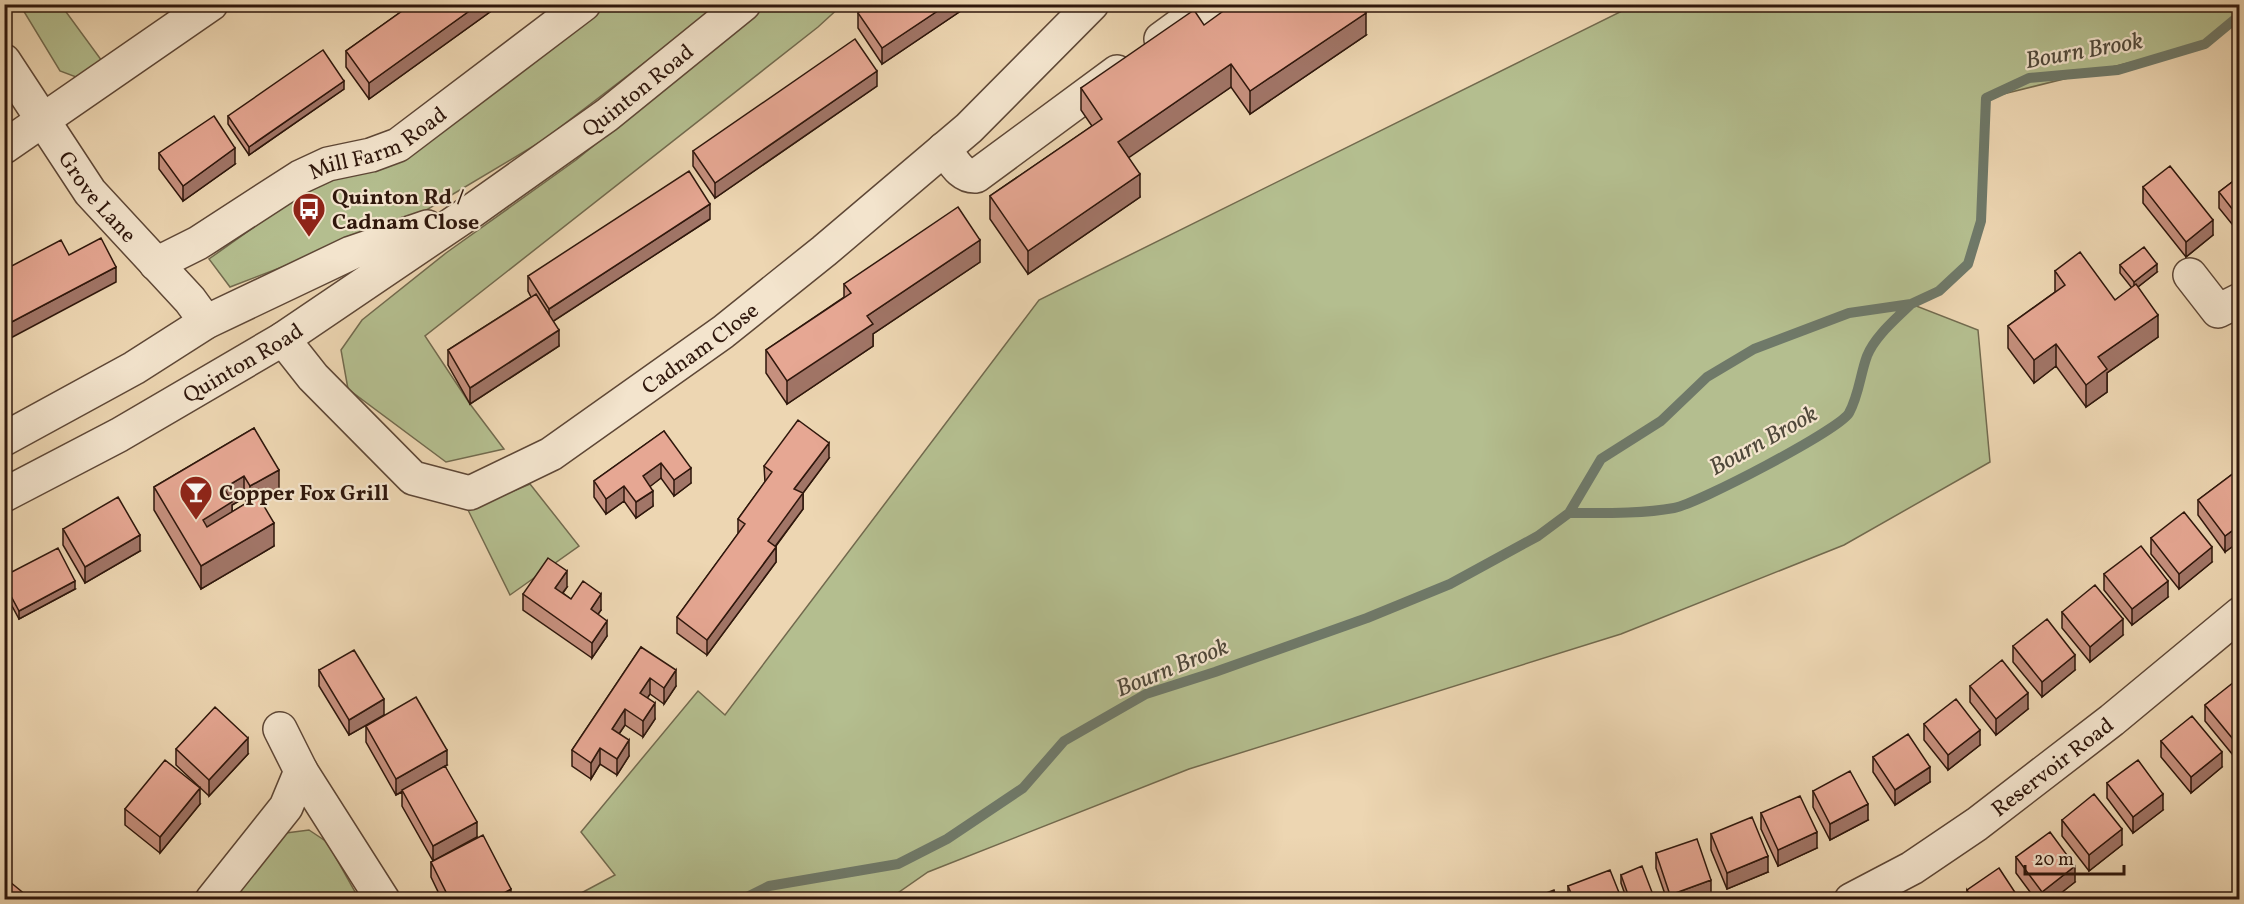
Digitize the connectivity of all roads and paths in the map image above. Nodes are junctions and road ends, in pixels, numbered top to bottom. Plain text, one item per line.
1 (211, 4) edge
2 (585, 4) edge
3 (744, 4) edge
4 (1092, 4) edge
5 (1209, 4) edge
6 (4, 61) edge
7 (43, 120) junction
8 (4, 147) edge
9 (944, 149) junction
10 (469, 213) junction
11 (156, 264) junction
12 (2190, 275) dead end
13 (278, 288) junction
14 (2240, 300) edge
15 (206, 322) junction
16 (293, 333) junction
17 (163, 351) junction
18 (189, 395) junction
19 (4, 439) edge
20 (4, 495) edge
21 (2240, 614) edge
22 (280, 729) dead end
23 (301, 771) junction
24 (212, 900) edge
25 (383, 900) edge
26 (1851, 900) edge

1 - 7 street
2 - 11 street, Mill Farm Road
3 - 10 street, Quinton Road
4 - 9 street, Cadnam Close
5 - 9 street
6 - 7 street, Grove Lane
7 - 8 street
7 - 11 street, Grove Lane
9 - 16 street, Cadnam Close
10 - 13 street, Quinton Road
10 - 16 street, Quinton Road
11 - 15 street, Grove Lane
12 - 14 street
13 - 15 street, Quinton Road
13 - 16 street
15 - 17 street, Quinton Road
16 - 18 street, Quinton Road
17 - 18 street
17 - 19 street, Quinton Road
18 - 20 street, Quinton Road
21 - 26 street, Reservoir Road
22 - 23 street
23 - 24 street
23 - 25 street

